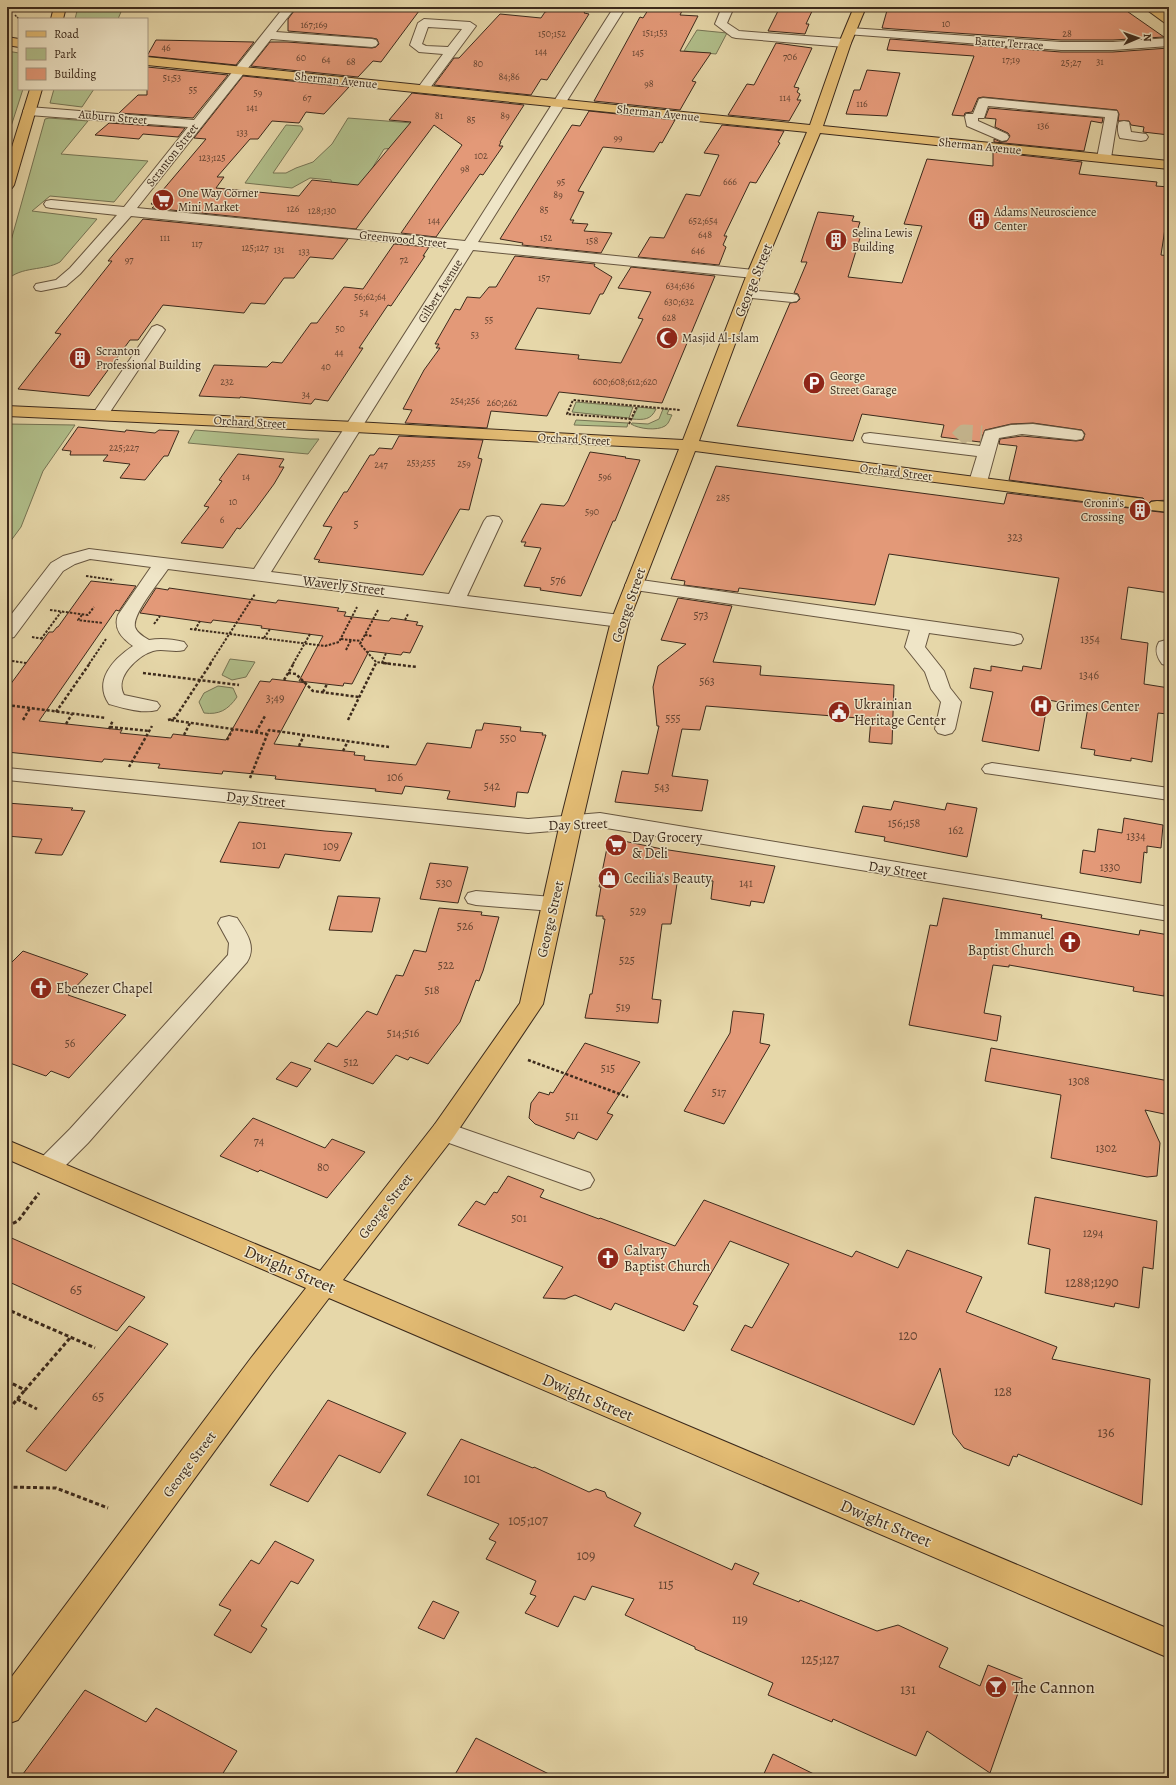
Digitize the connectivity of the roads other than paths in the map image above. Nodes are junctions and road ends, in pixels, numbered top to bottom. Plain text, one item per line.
1 (60, 7) edge
2 (290, 7) edge
3 (620, 7) edge
4 (728, 7) edge
5 (860, 7) edge
6 (1149, 7) edge
7 (57, 18) edge
8 (1169, 21) edge
9 (267, 35) junction
10 (847, 37) junction
11 (7, 41) edge
12 (1169, 42) edge
13 (18, 43) edge
14 (372, 43) dead end
15 (452, 51) dead end
16 (148, 61) edge
17 (239, 70) junction
18 (423, 89) junction
19 (36, 90) edge
20 (560, 103) junction
21 (29, 111) junction
22 (197, 124) junction
23 (815, 129) junction
24 (1142, 137) dead end
25 (1001, 138) junction
26 (1105, 152) junction
27 (1169, 165) edge
28 (7, 185) edge
29 (51, 204) dead end
30 (127, 212) junction
31 (468, 246) junction
32 (754, 274) junction
33 (41, 287) dead end
34 (745, 300) junction
35 (790, 304) dead end
36 (158, 330) dead end
37 (7, 411) edge
38 (100, 415) junction
39 (355, 427) junction
40 (1076, 435) dead end
41 (870, 438) dead end
42 (689, 445) junction
43 (987, 452) junction
44 (978, 482) junction
45 (1137, 503) dead end
46 (493, 521) dead end
47 (163, 563) junction
48 (259, 583) junction
49 (634, 585) junction
50 (456, 599) junction
51 (620, 621) junction
52 (921, 626) junction
53 (7, 633) edge
54 (1014, 639) dead end
55 (177, 646) dead end
56 (1169, 646) edge
57 (145, 647) junction
58 (1169, 660) edge
59 (151, 719) road end
60 (945, 729) dead end
61 (992, 769) dead end
62 (7, 774) edge
63 (1169, 794) edge
64 (571, 823) junction
65 (476, 898) dead end
66 (553, 904) junction
67 (1169, 914) edge
68 (229, 923) dead end
69 (444, 1131) junction
70 (7, 1149) edge
71 (49, 1166) junction
72 (581, 1180) dead end
73 (325, 1284) junction
74 (1169, 1644) edge
75 (7, 1709) edge

1 - 7 main road
2 - 9 street, Scranton Street
3 - 20 street, Gilbert Avenue
4 - 10 street, Batter Terrace
5 - 10 main road, George Street
6 - 8 main road
9 - 14 street
9 - 17 street, Scranton Street
10 - 12 street, Batter Terrace
10 - 23 main road, George Street
11 - 13 main road
15 - 18 street
16 - 17 main road, Sherman Avenue
17 - 18 main road, Sherman Avenue
17 - 22 street, Scranton Street
18 - 20 main road, Sherman Avenue
19 - 21 main road
20 - 23 main road, Sherman Avenue
20 - 31 street, Gilbert Avenue
21 - 22 street, Auburn Street
21 - 28 main road
22 - 30 street, Scranton Street
23 - 25 main road, Sherman Avenue
23 - 32 main road, George Street
24 - 26 street
25 - 26 main road, Sherman Avenue
25 - 26 street
26 - 27 main road, Sherman Avenue
29 - 30 street, Greenwood Street
30 - 31 street, Greenwood Street
30 - 33 street, Scranton Street
31 - 32 street, Greenwood Street
31 - 39 street, Gilbert Avenue
32 - 34 main road, George Street
34 - 35 street
34 - 42 main road, George Street
36 - 38 street
37 - 38 main road, Orchard Street
38 - 39 main road, Orchard Street
39 - 42 main road, Orchard Street
39 - 48 street, Gilbert Avenue
40 - 43 street
41 - 43 street
42 - 44 main road, Orchard Street
42 - 49 main road, George Street
43 - 44 street
44 - 45 main road, Orchard Street
46 - 50 street
47 - 48 street, Waverly Street
47 - 53 street, Waverly Street
47 - 57 street
48 - 50 street, Waverly Street
49 - 51 main road, George Street
49 - 52 street
50 - 51 street, Waverly Street
51 - 64 main road, George Street
52 - 54 street
52 - 60 street
55 - 57 street
56 - 58 street
57 - 59 street
61 - 63 street
62 - 64 street, Day Street
64 - 66 main road, George Street
64 - 67 street, Day Street
65 - 66 street
66 - 69 main road, George Street
68 - 71 street
69 - 72 street
69 - 73 main road, George Street
70 - 71 main road, Dwight Street
71 - 73 main road, Dwight Street
73 - 74 main road, Dwight Street
73 - 75 main road, George Street

